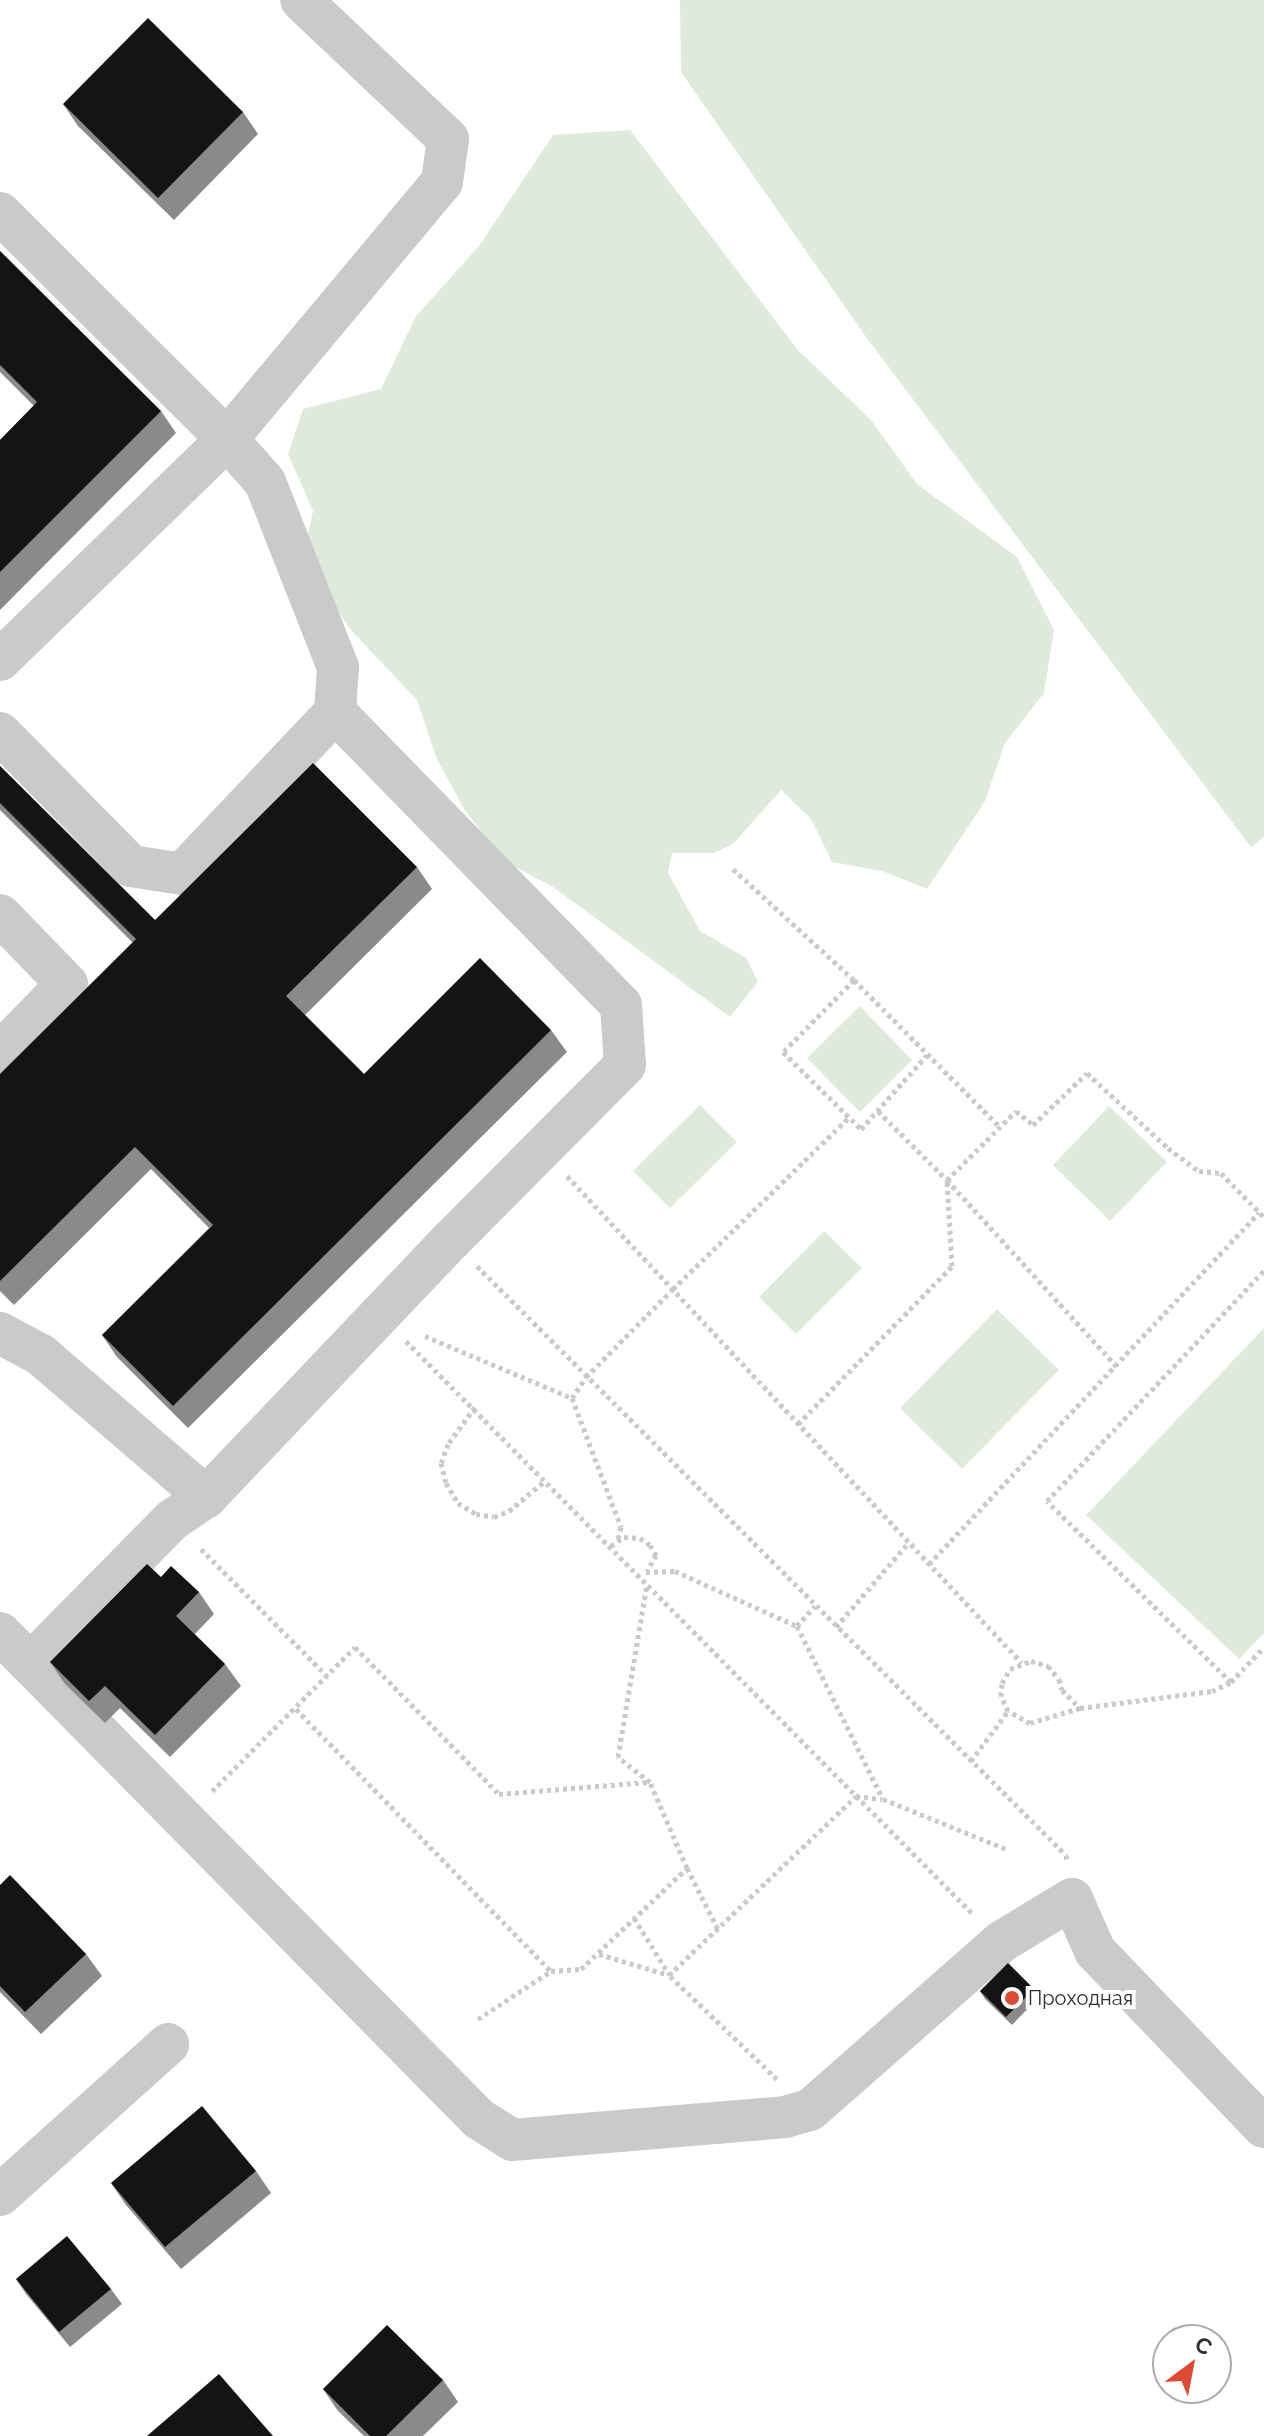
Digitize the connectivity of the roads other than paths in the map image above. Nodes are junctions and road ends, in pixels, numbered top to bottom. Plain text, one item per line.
1 (301, 0) edge
2 (0, 213) edge
3 (227, 439) junction
4 (0, 660) edge
5 (335, 712) junction
6 (0, 733) edge
7 (0, 915) edge
8 (0, 1053) edge
9 (0, 1333) edge
10 (206, 1497) junction
11 (0, 1633) edge
12 (30, 1664) junction
13 (168, 2044) dead end
14 (1264, 2127) edge
15 (0, 2195) edge

1 - 3 street
2 - 3 street
3 - 4 street
3 - 5 street
5 - 6 street
5 - 10 street
7 - 8 street
9 - 10 street
10 - 12 street
11 - 12 street
12 - 14 street
13 - 15 street

